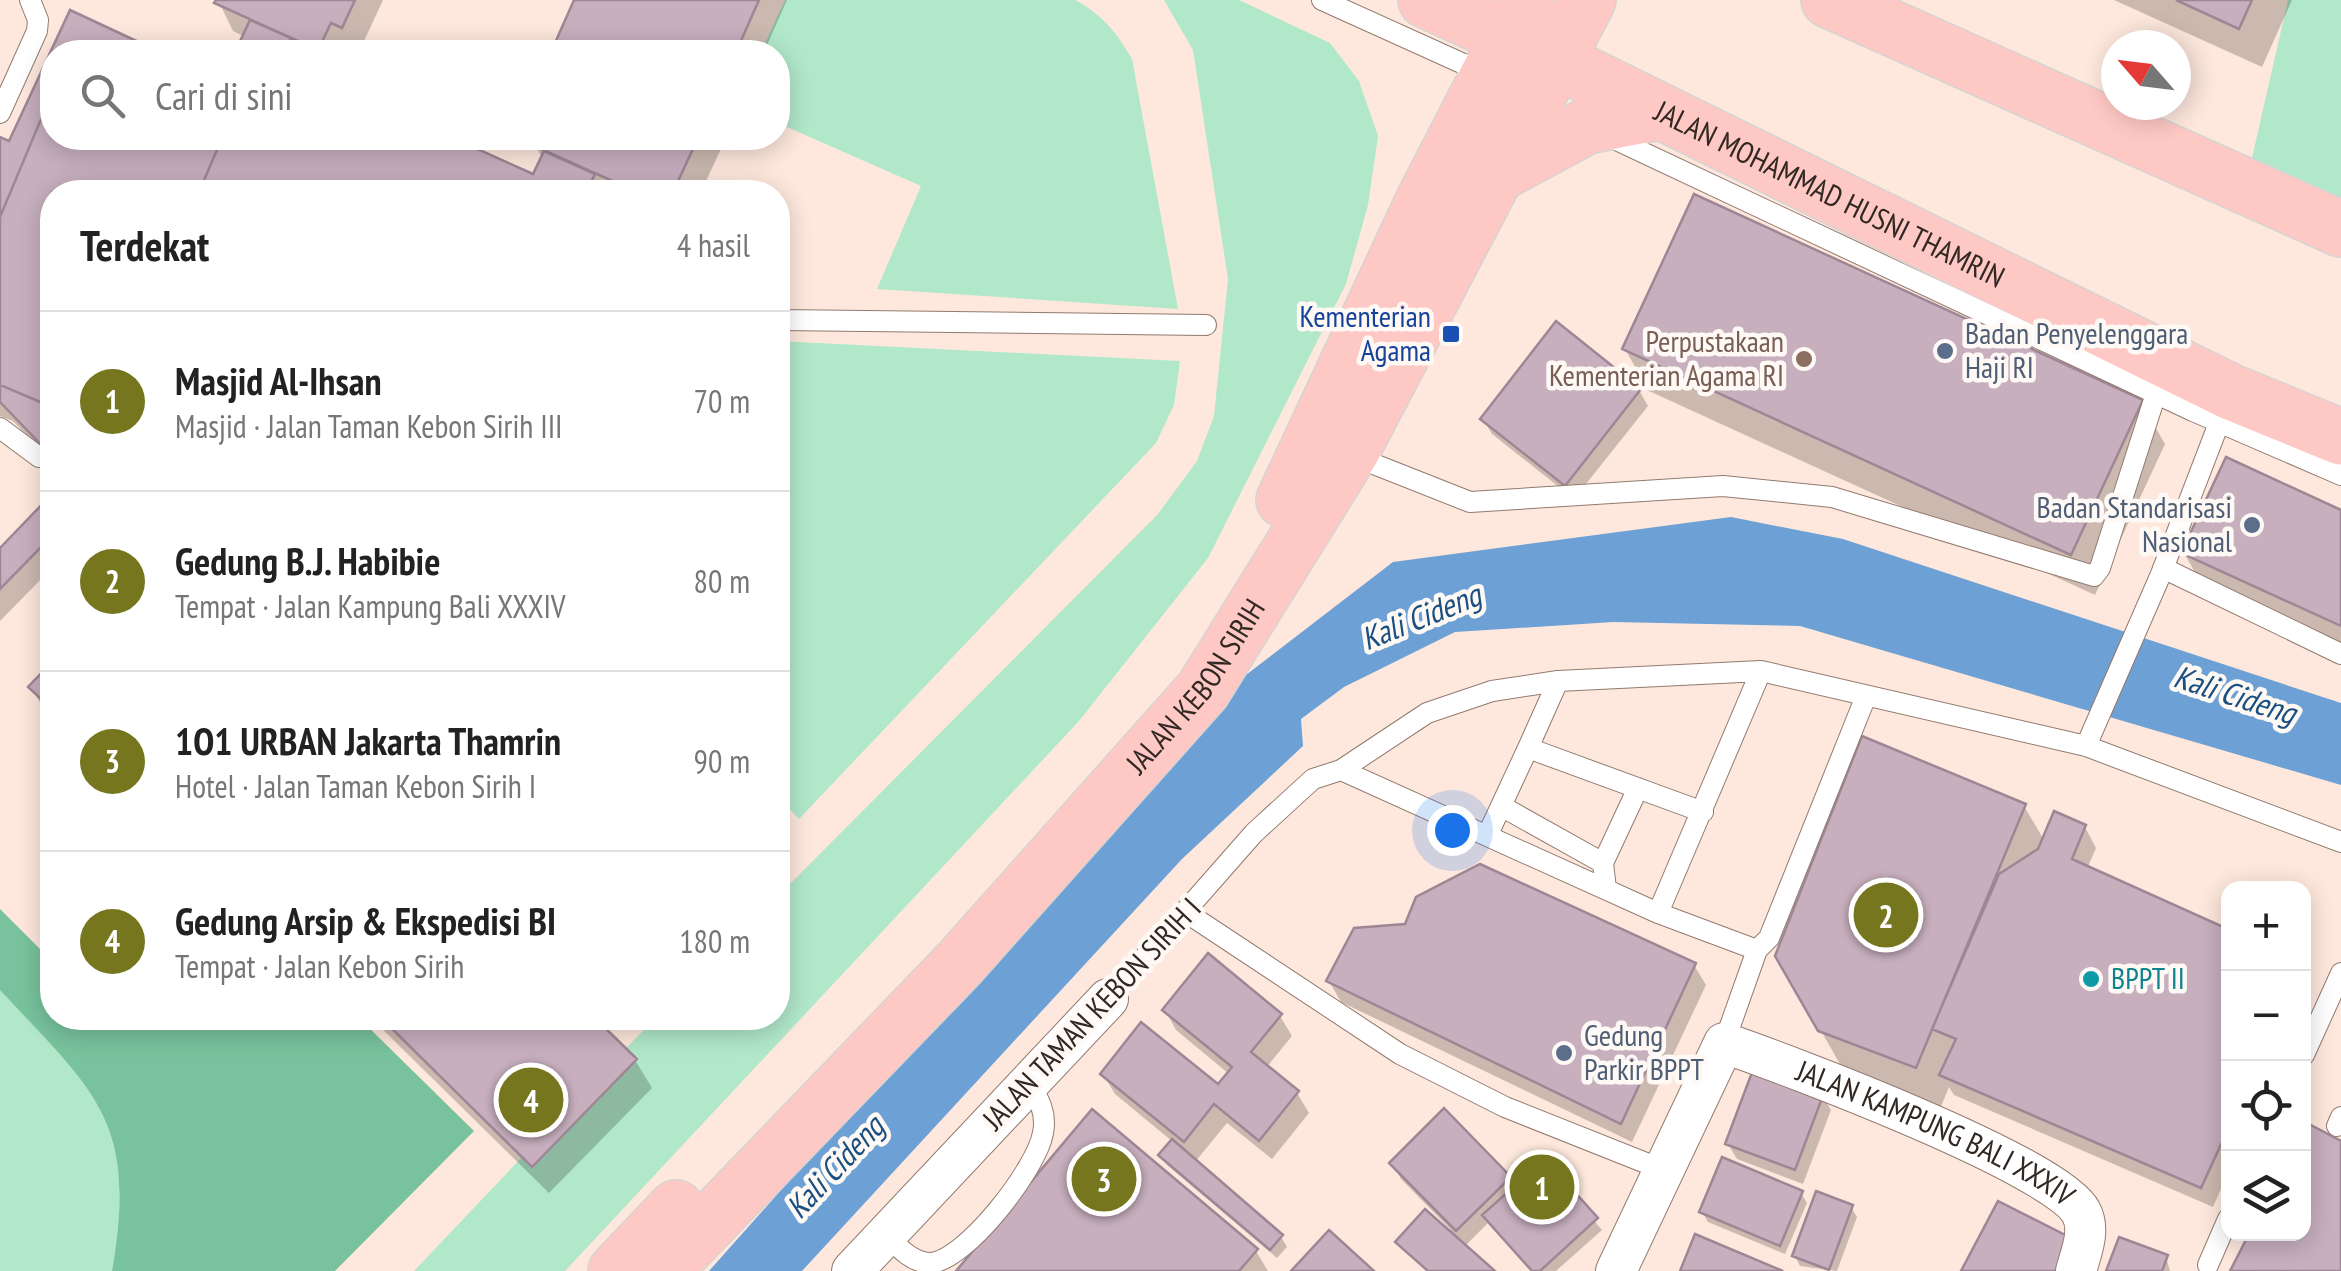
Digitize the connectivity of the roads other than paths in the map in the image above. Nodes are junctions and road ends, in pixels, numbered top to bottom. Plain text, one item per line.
1 (30, 0) edge
2 (1322, 0) edge
3 (1426, 0) edge
4 (1588, 0) edge
5 (1829, 0) edge
6 (1880, 0) edge
7 (1535, 80) edge
8 (1660, 112) junction
9 (0, 113) edge
10 (2341, 214) edge
11 (2341, 229) edge
12 (790, 320) edge
13 (1206, 325) dead end
14 (2161, 377) junction
15 (2225, 407) junction
16 (0, 428) edge
17 (2341, 437) edge
18 (1332, 444) junction
19 (38, 456) dead end
20 (2341, 475) edge
21 (2162, 571) junction
22 (2341, 654) edge
23 (1761, 671) junction
24 (1558, 681) junction
25 (1866, 696) junction
26 (2088, 743) junction
27 (1528, 748) junction
28 (1340, 770) junction
29 (1638, 788) junction
30 (1500, 806) junction
31 (1703, 812) junction
32 (1488, 834) junction
33 (2341, 842) edge
34 (1603, 863) junction
35 (1606, 889) junction
36 (1187, 913) junction
37 (1658, 913) junction
38 (1757, 950) junction
39 (2341, 974) edge
40 (1108, 999) joint
41 (2311, 1040) edge
42 (1724, 1043) junction
43 (1029, 1083) junction
44 (1666, 1171) junction
45 (886, 1234) junction
46 (2221, 1236) edge
47 (2208, 1265) dead end
48 (616, 1271) edge
49 (663, 1271) edge
50 (852, 1271) edge
51 (1616, 1271) edge
52 (2076, 1271) edge

1 - 9 lane
2 - 7 lane
3 - 7 main road, JALAN MOHAMMAD HUSNI THAMRIN
4 - 7 main road, JALAN KEBON SIRIH
5 - 11 main road
6 - 10 lane
7 - 8 main road, JALAN MOHAMMAD HUSNI THAMRIN
7 - 8 main road
7 - 14 lane
7 - 18 main road, JALAN KEBON SIRIH
7 - 18 main road, JALAN KEBON SIRIH
8 - 14 main road, JALAN MOHAMMAD HUSNI THAMRIN
12 - 13 lane
14 - 15 main road, JALAN MOHAMMAD HUSNI THAMRIN
14 - 18 lane
15 - 17 main road, JALAN MOHAMMAD HUSNI THAMRIN
15 - 20 lane
15 - 21 lane
16 - 19 lane
18 - 48 main road, JALAN KEBON SIRIH
18 - 49 main road, JALAN KEBON SIRIH
21 - 22 lane
21 - 26 lane
23 - 24 lane, JALAN TAMAN KEBON SIRIH I
23 - 25 lane, JALAN TAMAN KEBON SIRIH I
23 - 31 lane
24 - 27 lane
24 - 28 lane, JALAN TAMAN KEBON SIRIH I
25 - 26 lane, JALAN TAMAN KEBON SIRIH I
25 - 38 lane
26 - 33 lane, JALAN TAMAN KEBON SIRIH I
27 - 29 lane
27 - 30 lane
28 - 32 lane
28 - 36 lane, JALAN TAMAN KEBON SIRIH I
29 - 31 lane
29 - 34 lane
30 - 32 lane
30 - 34 lane
31 - 37 lane
32 - 35 lane
34 - 35 lane
35 - 37 lane
36 - 40 lane, JALAN TAMAN KEBON SIRIH I
36 - 44 lane
37 - 38 lane
38 - 42 lane
39 - 41 lane
40 - 43 street, JALAN TAMAN KEBON SIRIH I
42 - 44 street
42 - 52 street, JALAN KAMPUNG BALI XXXIV
43 - 45 street, JALAN TAMAN KEBON SIRIH I
43 - 45 lane
44 - 51 street
45 - 50 street, JALAN TAMAN KEBON SIRIH I
46 - 47 lane

